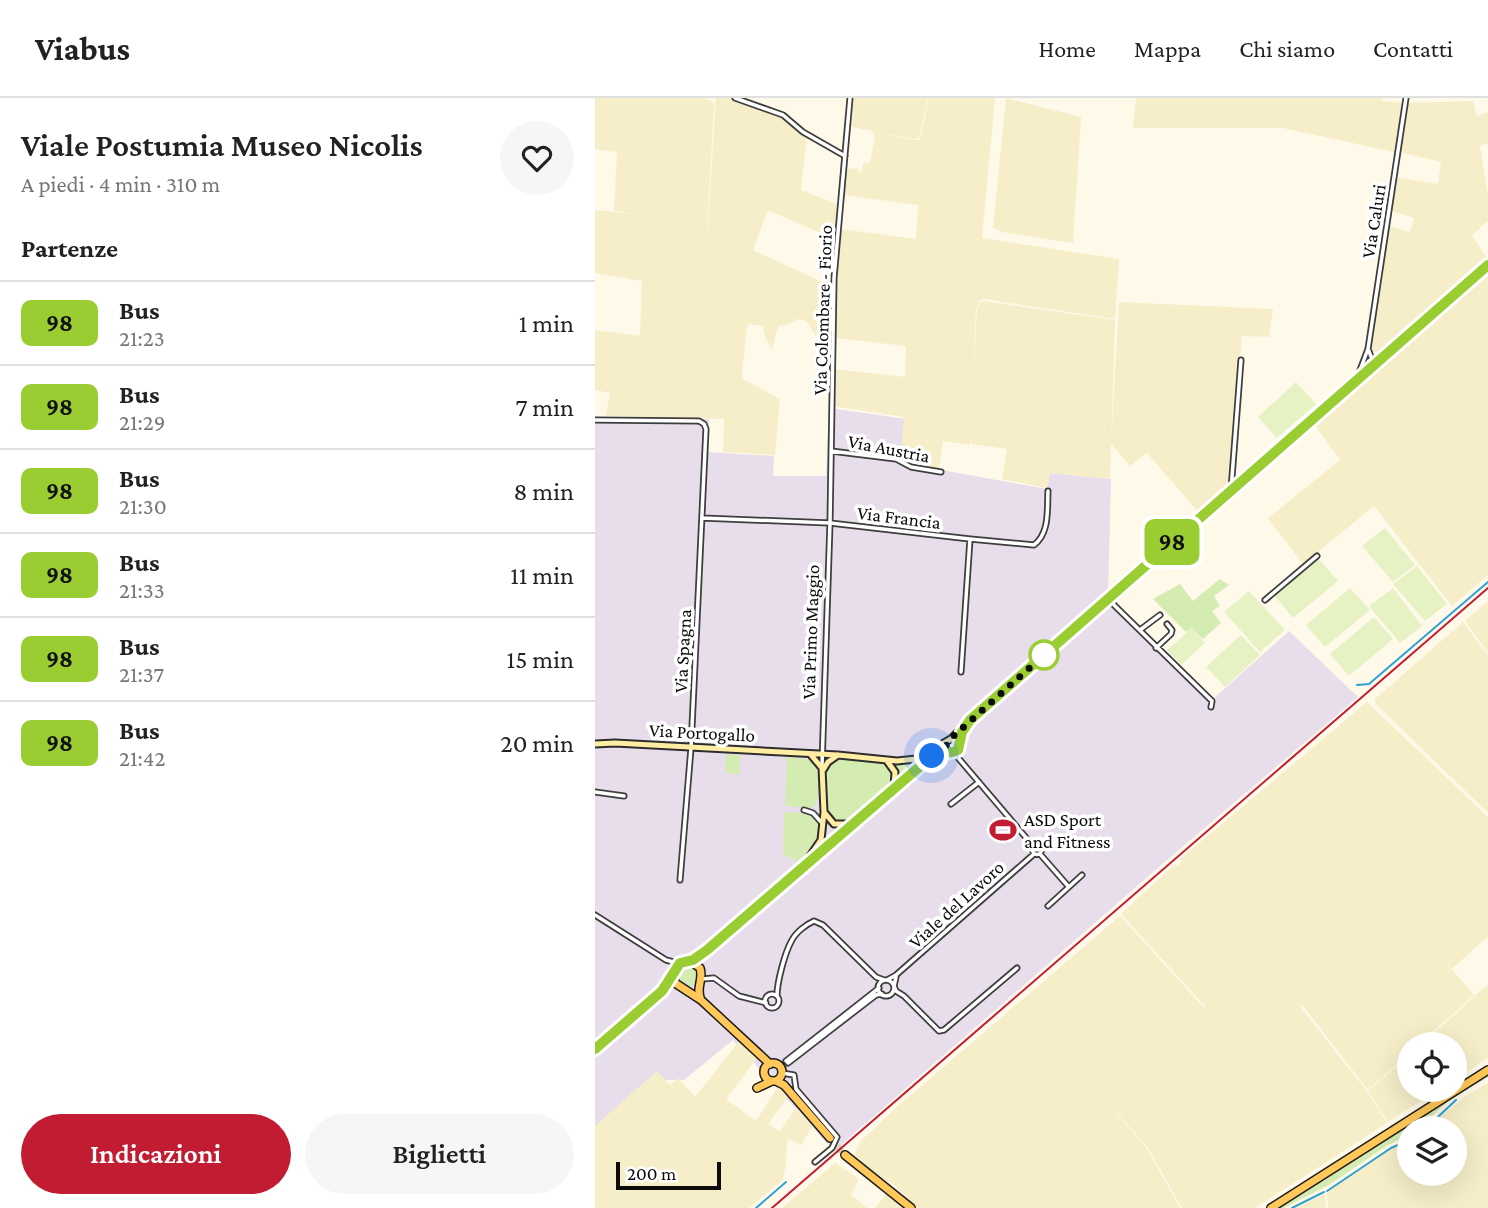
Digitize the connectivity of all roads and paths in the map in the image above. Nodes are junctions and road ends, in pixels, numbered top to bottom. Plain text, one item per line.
1 (735, 98) edge
2 (850, 98) edge
3 (1406, 98) edge
4 (845, 156) junction
5 (1488, 265) edge
6 (1368, 349) junction
7 (1371, 354) junction
8 (1385, 354) junction
9 (1241, 360) dead end
10 (1365, 360) junction
11 (1371, 366) junction
12 (1355, 381) junction
13 (595, 419) edge
14 (831, 451) junction
15 (941, 472) dead end
16 (1231, 490) junction
17 (1048, 491) dead end
18 (702, 518) junction
19 (830, 523) junction
20 (970, 540) junction
21 (1317, 556) dead end
22 (1110, 596) junction
23 (1265, 600) dead end
24 (1160, 615) dead end
25 (1167, 624) dead end
26 (1140, 630) junction
27 (1156, 648) junction
28 (961, 672) dead end
29 (1211, 707) dead end
30 (970, 720) junction
31 (949, 741) junction
32 (821, 743) junction
33 (595, 744) edge
34 (959, 746) junction
35 (937, 747) junction
36 (691, 748) junction
37 (951, 752) junction
38 (808, 754) junction
39 (821, 754) junction
40 (838, 755) junction
41 (884, 760) junction
42 (963, 762) junction
43 (822, 770) junction
44 (979, 782) junction
45 (892, 789) junction
46 (595, 792) edge
47 (624, 796) dead end
48 (595, 799) edge
49 (951, 803) dead end
50 (804, 810) dead end
51 (824, 812) junction
52 (852, 823) junction
53 (823, 827) junction
54 (1034, 847) junction
55 (1034, 853) junction
56 (1040, 854) junction
57 (801, 867) junction
58 (1082, 875) dead end
59 (680, 880) dead end
60 (1069, 887) junction
61 (1048, 906) dead end
62 (595, 915) edge
63 (707, 950) junction
64 (666, 960) junction
65 (690, 961) junction
66 (680, 963) junction
67 (700, 968) junction
68 (1017, 968) dead end
69 (673, 975) junction
70 (896, 975) junction
71 (876, 977) junction
72 (885, 980) junction
73 (700, 982) junction
74 (894, 986) junction
75 (678, 987) junction
76 (778, 987) junction
77 (879, 987) junction
78 (688, 990) junction
79 (662, 991) junction
80 (891, 993) junction
81 (901, 993) junction
82 (771, 994) junction
83 (882, 994) junction
84 (777, 996) junction
85 (701, 1000) junction
86 (766, 1001) junction
87 (595, 1049) edge
88 (787, 1062) junction
89 (1488, 1070) edge
90 (775, 1073) junction
91 (830, 1138) tunnel mouth
92 (845, 1155) tunnel mouth
93 (815, 1162) dead end
94 (911, 1208) edge
95 (1271, 1208) edge

1 - 4 street
2 - 4 street, Via Colombare - Fiorio
3 - 6 street, Via Caluri
4 - 14 street, Via Colombare - Fiorio
5 - 8 main road
6 - 7 street
6 - 10 street, Via Caluri
7 - 8 street
7 - 11 street
8 - 11 main road
9 - 16 street
10 - 11 street
10 - 12 street, Via Caluri
11 - 12 main road
12 - 16 main road
13 - 18 street, Via Spagna
14 - 15 street, Via Austria
14 - 19 street, Via Colombare - Fiorio
16 - 22 main road
17 - 20 street, Via Francia
18 - 19 street, Via Francia
18 - 36 street, Via Spagna
19 - 20 street, Via Francia
19 - 32 street, Via Primo Maggio
20 - 28 street
21 - 23 street
22 - 26 street
22 - 30 main road
24 - 26 street
25 - 27 street
26 - 27 street
27 - 29 street
30 - 31 main road
30 - 34 main road
30 - 35 main road
31 - 34 main road
31 - 35 main road
31 - 37 main road
32 - 38 street
32 - 39 street, Via Primo Maggio
32 - 40 street
33 - 36 main road, Via Portogallo
34 - 37 main road
34 - 42 street
35 - 41 main road
36 - 38 main road, Via Portogallo
36 - 59 street, Via Spagna
37 - 42 street
37 - 45 main road
38 - 39 main road, Via Portogallo
38 - 43 main road
39 - 40 main road, Via Portogallo
39 - 43 street, Via Primo Maggio
40 - 41 main road
40 - 43 main road
41 - 45 main road
42 - 44 street
43 - 51 main road, Via Primo Maggio
44 - 49 street
44 - 54 street
45 - 52 main road
46 - 47 street
46 - 48 street
50 - 53 street
51 - 52 main road
51 - 53 main road
52 - 57 main road
53 - 57 main road
54 - 55 street
54 - 56 street
55 - 56 street
55 - 70 street, Viale del Lavoro
56 - 60 street
57 - 63 main road
58 - 60 street
60 - 61 street
62 - 64 street
63 - 65 main road
63 - 67 main road
64 - 66 street
64 - 69 street
65 - 66 main road
65 - 67 main road
66 - 69 main road
67 - 73 main road
68 - 81 street
69 - 75 main road
69 - 79 main road
70 - 72 street, Viale del Lavoro
70 - 74 street
71 - 72 street
71 - 76 street
71 - 77 street
72 - 74 street
72 - 77 street
73 - 78 main road
73 - 85 main road
73 - 86 street
74 - 80 street
74 - 81 street
75 - 78 main road
75 - 79 main road
76 - 82 street
76 - 84 street
77 - 83 street
77 - 88 street
78 - 85 main road
79 - 87 main road
80 - 81 street
80 - 83 street
82 - 84 street
82 - 86 street
83 - 88 street
84 - 86 street
85 - 90 main road
88 - 90 main road
89 - 95 main road
90 - 91 main road
90 - 93 street
92 - 94 main road

